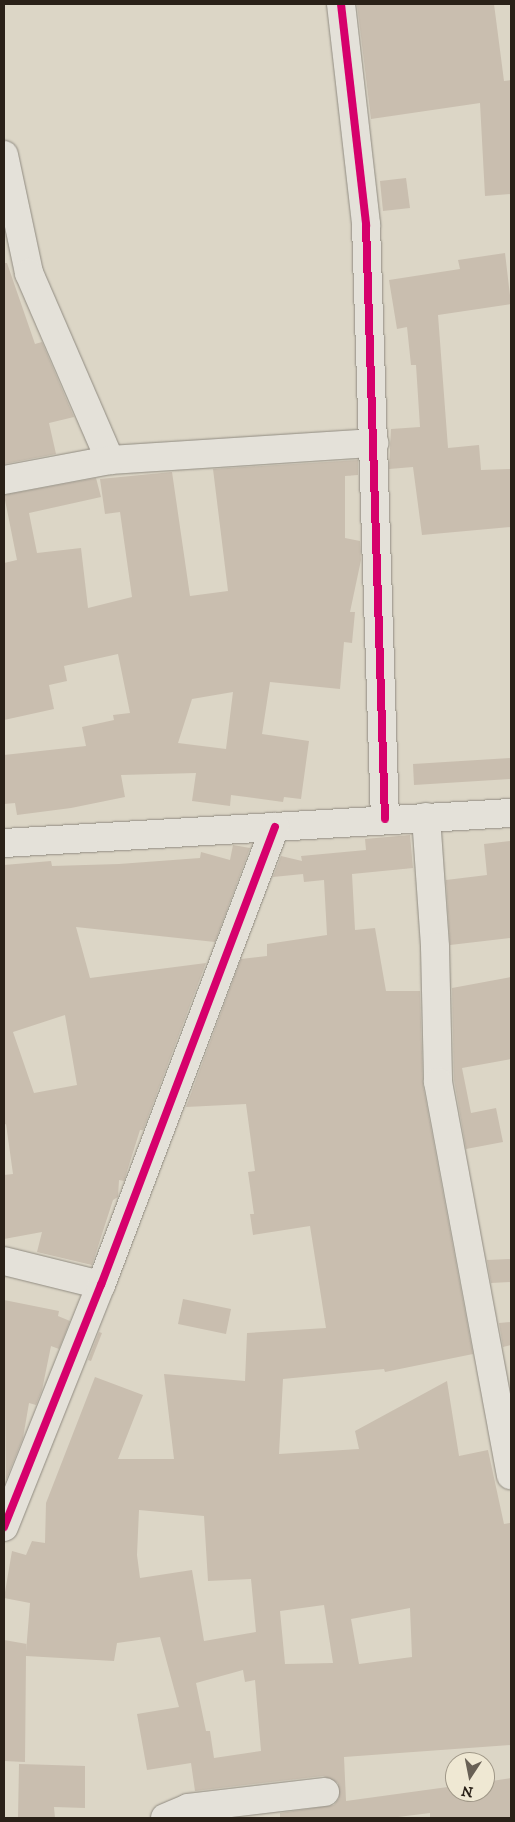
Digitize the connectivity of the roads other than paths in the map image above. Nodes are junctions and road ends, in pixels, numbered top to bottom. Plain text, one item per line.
1 (341, 4) edge
2 (4, 156) edge
3 (374, 443) junction
4 (110, 460) junction
5 (4, 480) edge
6 (511, 813) edge
7 (426, 817) junction
8 (385, 819) junction
9 (275, 827) junction
10 (4, 843) edge
11 (4, 1261) edge
12 (101, 1285) junction
13 (511, 1475) edge
14 (4, 1527) edge
15 (325, 1792) dead end
16 (165, 1818) edge

1 - 3 street
2 - 4 street
3 - 4 street
3 - 8 street
4 - 5 street
6 - 7 street
7 - 8 street
7 - 13 street
8 - 9 street
9 - 10 street
9 - 12 street
11 - 12 street
12 - 14 street
15 - 16 street

